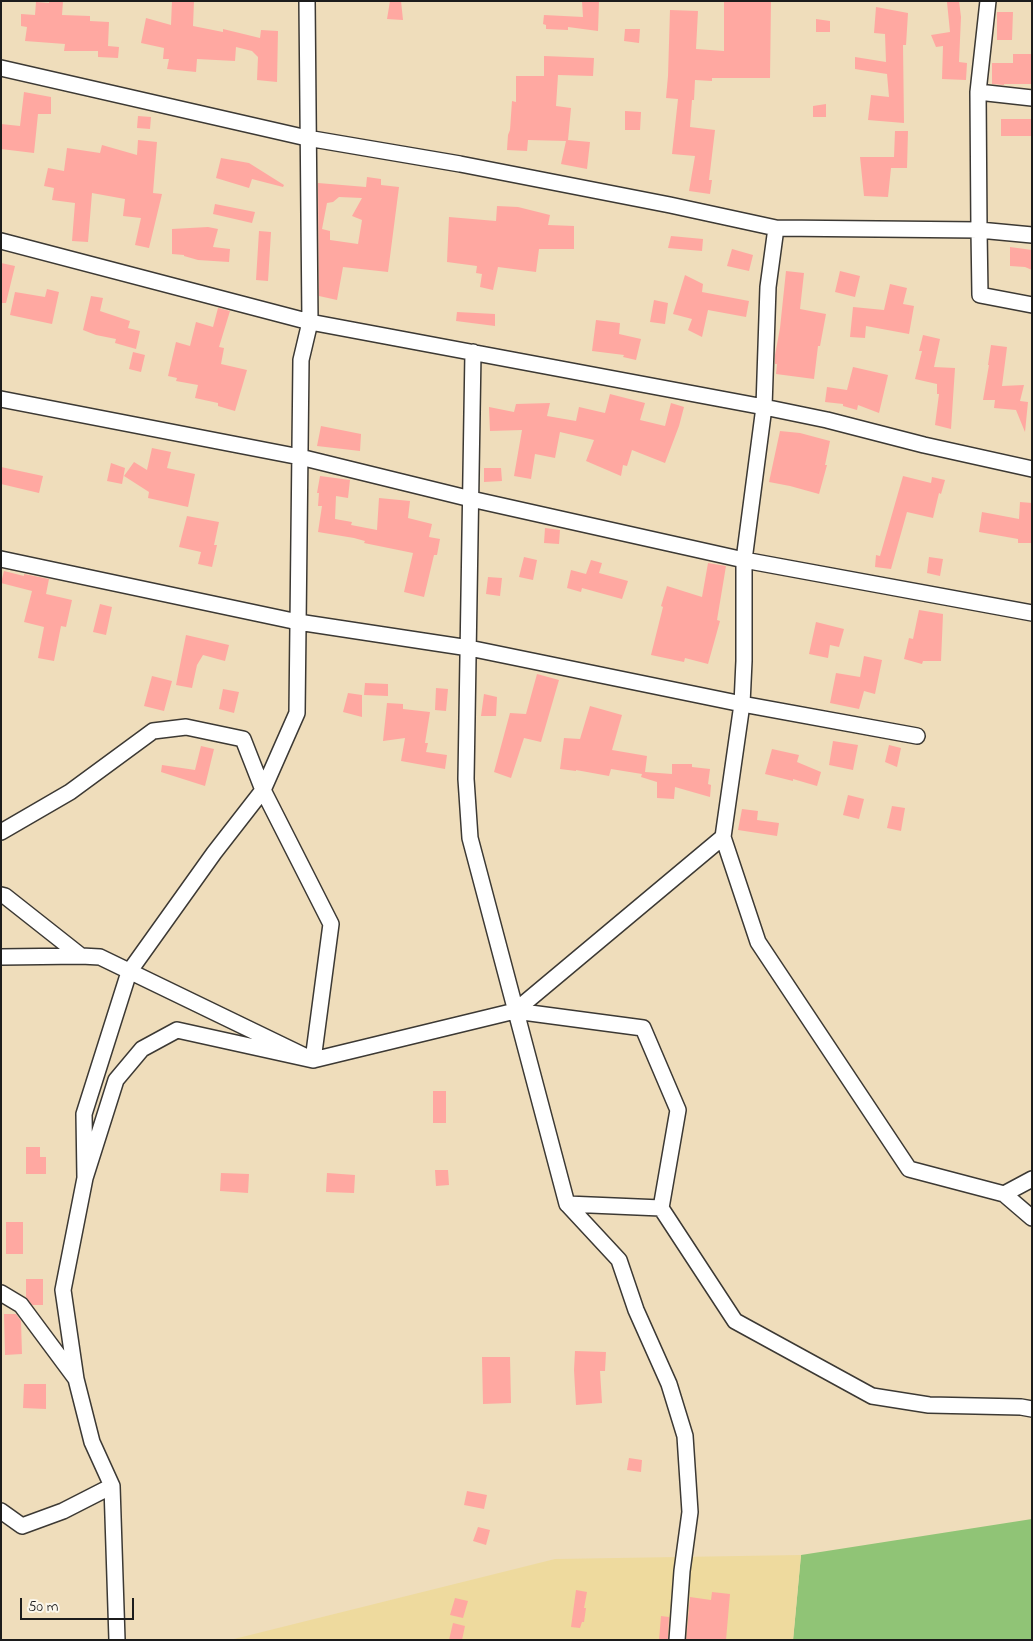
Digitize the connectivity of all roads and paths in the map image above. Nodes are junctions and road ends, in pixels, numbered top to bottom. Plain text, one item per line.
1 (306, 1) edge
2 (988, 1) edge
3 (1, 68) edge
4 (978, 92) junction
5 (1032, 98) edge
6 (307, 138) junction
7 (776, 228) junction
8 (979, 230) junction
9 (1032, 235) edge
10 (1, 241) edge
11 (1032, 305) edge
12 (310, 322) junction
13 (473, 352) junction
14 (1, 399) edge
15 (764, 407) junction
16 (300, 457) junction
17 (1032, 469) edge
18 (471, 499) junction
19 (1, 559) edge
20 (744, 560) junction
21 (1032, 612) edge
22 (298, 622) junction
23 (469, 648) junction
24 (742, 704) junction
25 (917, 736) dead end
26 (263, 790) junction
27 (1, 832) edge
28 (723, 837) junction
29 (2, 891) edge
30 (81, 956) junction
31 (1, 957) edge
32 (129, 972) junction
33 (515, 1011) junction
34 (313, 1060) junction
35 (85, 1178) junction
36 (1032, 1179) edge
37 (1004, 1194) junction
38 (567, 1204) junction
39 (660, 1208) junction
40 (1032, 1218) edge
41 (1, 1293) edge
42 (76, 1379) junction
43 (1032, 1409) edge
44 (112, 1486) junction
45 (1, 1511) edge
46 (117, 1640) edge
47 (677, 1640) edge

1 - 6 street
2 - 4 street
3 - 6 street
4 - 5 street
4 - 8 street
6 - 7 street
6 - 12 street
7 - 8 street
7 - 15 street
8 - 9 street
8 - 11 street
10 - 12 street
12 - 13 street
12 - 16 street
13 - 15 street
13 - 18 street
14 - 16 street
15 - 17 street
15 - 20 street
16 - 18 street
16 - 22 street
18 - 20 street
18 - 23 street
19 - 22 street
20 - 21 street
20 - 24 street
22 - 23 street
22 - 26 street
23 - 24 street
23 - 33 street
24 - 25 street
24 - 28 street
26 - 27 street
26 - 32 street
26 - 34 street
28 - 33 street
28 - 37 street
29 - 30 street
30 - 31 street
30 - 32 street
32 - 34 street
32 - 35 street
33 - 34 street
33 - 38 street
33 - 39 street
34 - 35 street
35 - 42 street
36 - 37 street
37 - 40 street
38 - 39 street
38 - 47 street
39 - 43 street
41 - 42 street
42 - 44 street
44 - 45 street
44 - 46 street

